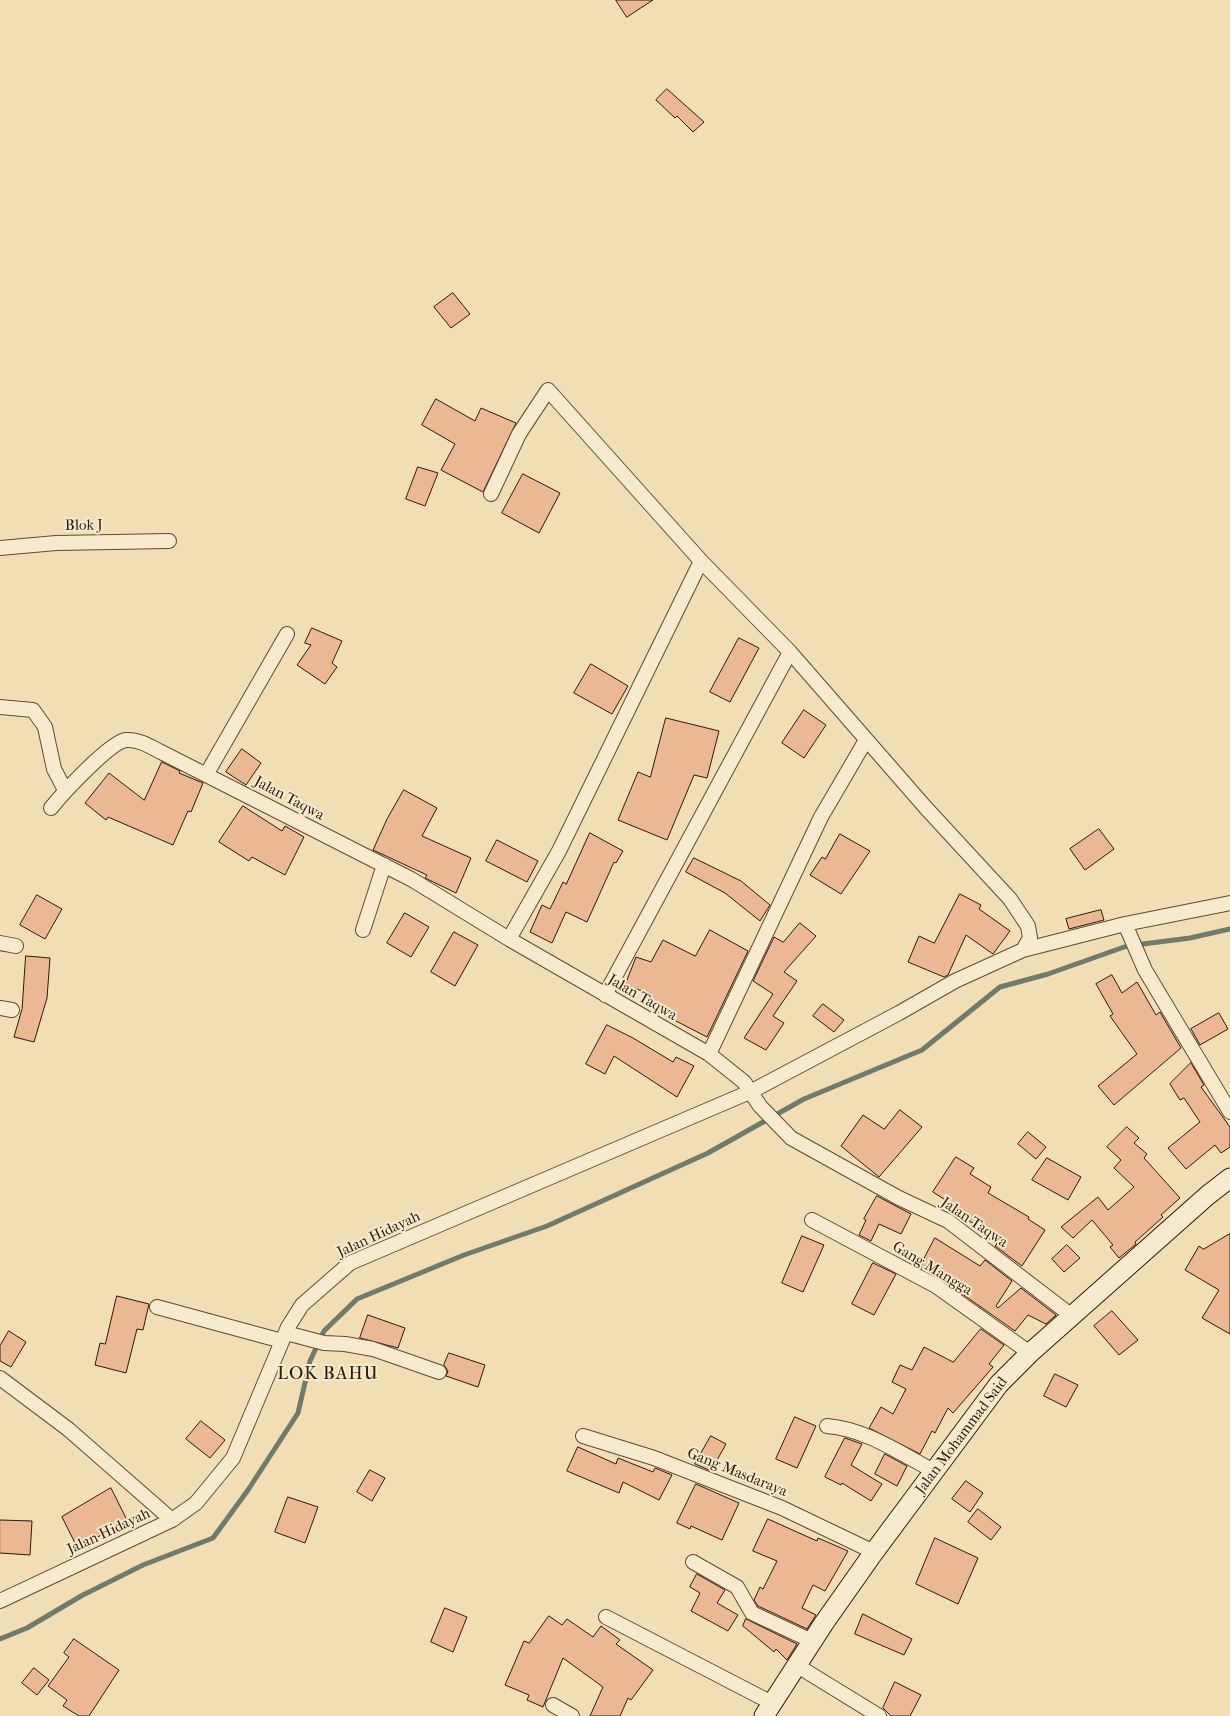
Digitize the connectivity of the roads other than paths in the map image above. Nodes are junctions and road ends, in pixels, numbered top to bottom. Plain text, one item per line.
1 (491, 494) dead end
2 (170, 540) dead end
3 (0, 548) edge
4 (702, 561) junction
5 (286, 634) dead end
6 (790, 652) junction
7 (0, 707) edge
8 (866, 740) junction
9 (206, 775) junction
10 (65, 790) junction
11 (51, 808) dead end
12 (384, 866) junction
13 (1230, 903) edge
14 (363, 930) dead end
15 (1128, 930) junction
16 (509, 940) junction
17 (0, 942) edge
18 (16, 946) dead end
19 (1023, 950) junction
20 (605, 995) junction
21 (709, 1054) junction
22 (752, 1091) junction
23 (1230, 1112) edge
24 (1230, 1178) edge
25 (812, 1220) dead end
26 (157, 1307) dead end
27 (1072, 1316) junction
28 (284, 1337) junction
29 (1030, 1353) junction
30 (439, 1372) dead end
31 (0, 1378) edge
32 (828, 1426) dead end
33 (583, 1436) dead end
34 (934, 1471) junction
35 (172, 1520) junction
36 (874, 1552) junction
37 (694, 1562) dead end
38 (0, 1602) edge
39 (606, 1617) dead end
40 (812, 1641) junction
41 (796, 1666) junction
42 (553, 1705) dead end
43 (768, 1709) edge
44 (572, 1716) edge
45 (879, 1716) edge

1 - 4 street
2 - 3 street, Blok J
4 - 6 street
4 - 16 street
5 - 9 street
6 - 8 street
6 - 20 street
7 - 10 street
8 - 19 street
8 - 21 street
9 - 10 street, Jalan Taqwa
9 - 12 street, Jalan Taqwa
10 - 11 street
12 - 14 street
12 - 16 street, Jalan Taqwa
13 - 15 street, Jalan Hidayah
15 - 19 street, Jalan Hidayah
15 - 23 street
16 - 20 street, Jalan Taqwa
17 - 18 street
19 - 22 street, Jalan Hidayah
20 - 21 street, Jalan Taqwa
21 - 22 street, Jalan Taqwa
22 - 27 street, Jalan Taqwa
22 - 28 street, Jalan Hidayah
24 - 27 street, Jalan Mohammad Said
25 - 29 street, Gang Mangga
26 - 28 street
27 - 29 street, Jalan Mohammad Said
28 - 30 street
28 - 35 street, Jalan Hidayah
29 - 34 street, Jalan Mohammad Said
31 - 35 street
32 - 34 street
33 - 36 street, Gang Masdaraya
34 - 36 street, Jalan Mohammad Said
35 - 38 street, Jalan Hidayah
36 - 40 street, Jalan Mohammad Said
37 - 40 street
39 - 43 street
40 - 41 street, Jalan Mohammad Said
41 - 43 street, Jalan Mohammad Said
41 - 45 street
42 - 44 street

